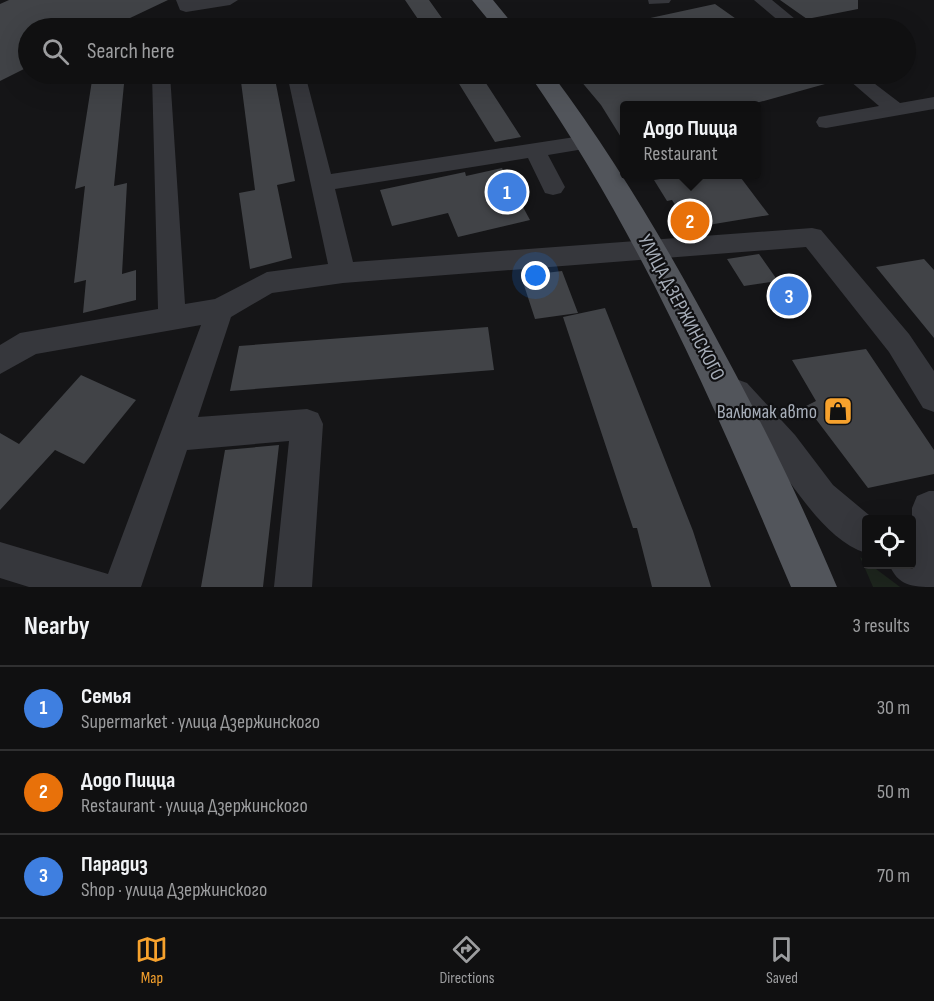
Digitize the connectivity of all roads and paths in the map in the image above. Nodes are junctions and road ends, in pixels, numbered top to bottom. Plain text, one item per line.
1 (184, 0) edge
2 (230, 0) edge
3 (482, 0) edge
4 (762, 0) edge
5 (497, 18) edge
6 (784, 18) edge
7 (161, 84) edge
8 (298, 84) edge
9 (549, 84) edge
10 (864, 84) edge
11 (934, 103) edge
12 (896, 110) junction
13 (826, 122) dead end
14 (588, 142) junction
15 (534, 149) junction
16 (321, 183) junction
17 (553, 187) dead end
18 (654, 250) junction
19 (343, 273) junction
20 (220, 310) junction
21 (172, 320) junction
22 (0, 361) edge
23 (717, 372) junction
24 (934, 398) edge
25 (176, 435) junction
26 (934, 508) edge
27 (862, 531) edge
28 (0, 560) edge
29 (915, 569) edge
30 (934, 581) edge
31 (94, 587) edge
32 (122, 587) edge
33 (293, 587) edge
34 (814, 587) edge

1 - 2 street
3 - 5 main road
4 - 6 street
7 - 21 street
8 - 16 street
9 - 14 main road, УЛИЦА ДЗЕРЖИНСКОГО
10 - 12 street
11 - 12 street
12 - 13 street
14 - 15 street
14 - 18 main road, УЛИЦА ДЗЕРЖИНСКОГО
15 - 16 street
15 - 17 street
16 - 19 street
18 - 19 street
18 - 23 main road, УЛИЦА ДЗЕРЖИНСКОГО
18 - 24 street
19 - 20 street
20 - 21 street
20 - 25 street
21 - 22 street
23 - 27 street
23 - 34 main road, УЛИЦА ДЗЕРЖИНСКОГО
25 - 32 street
25 - 33 street
26 - 30 street
28 - 31 street
29 - 30 street

